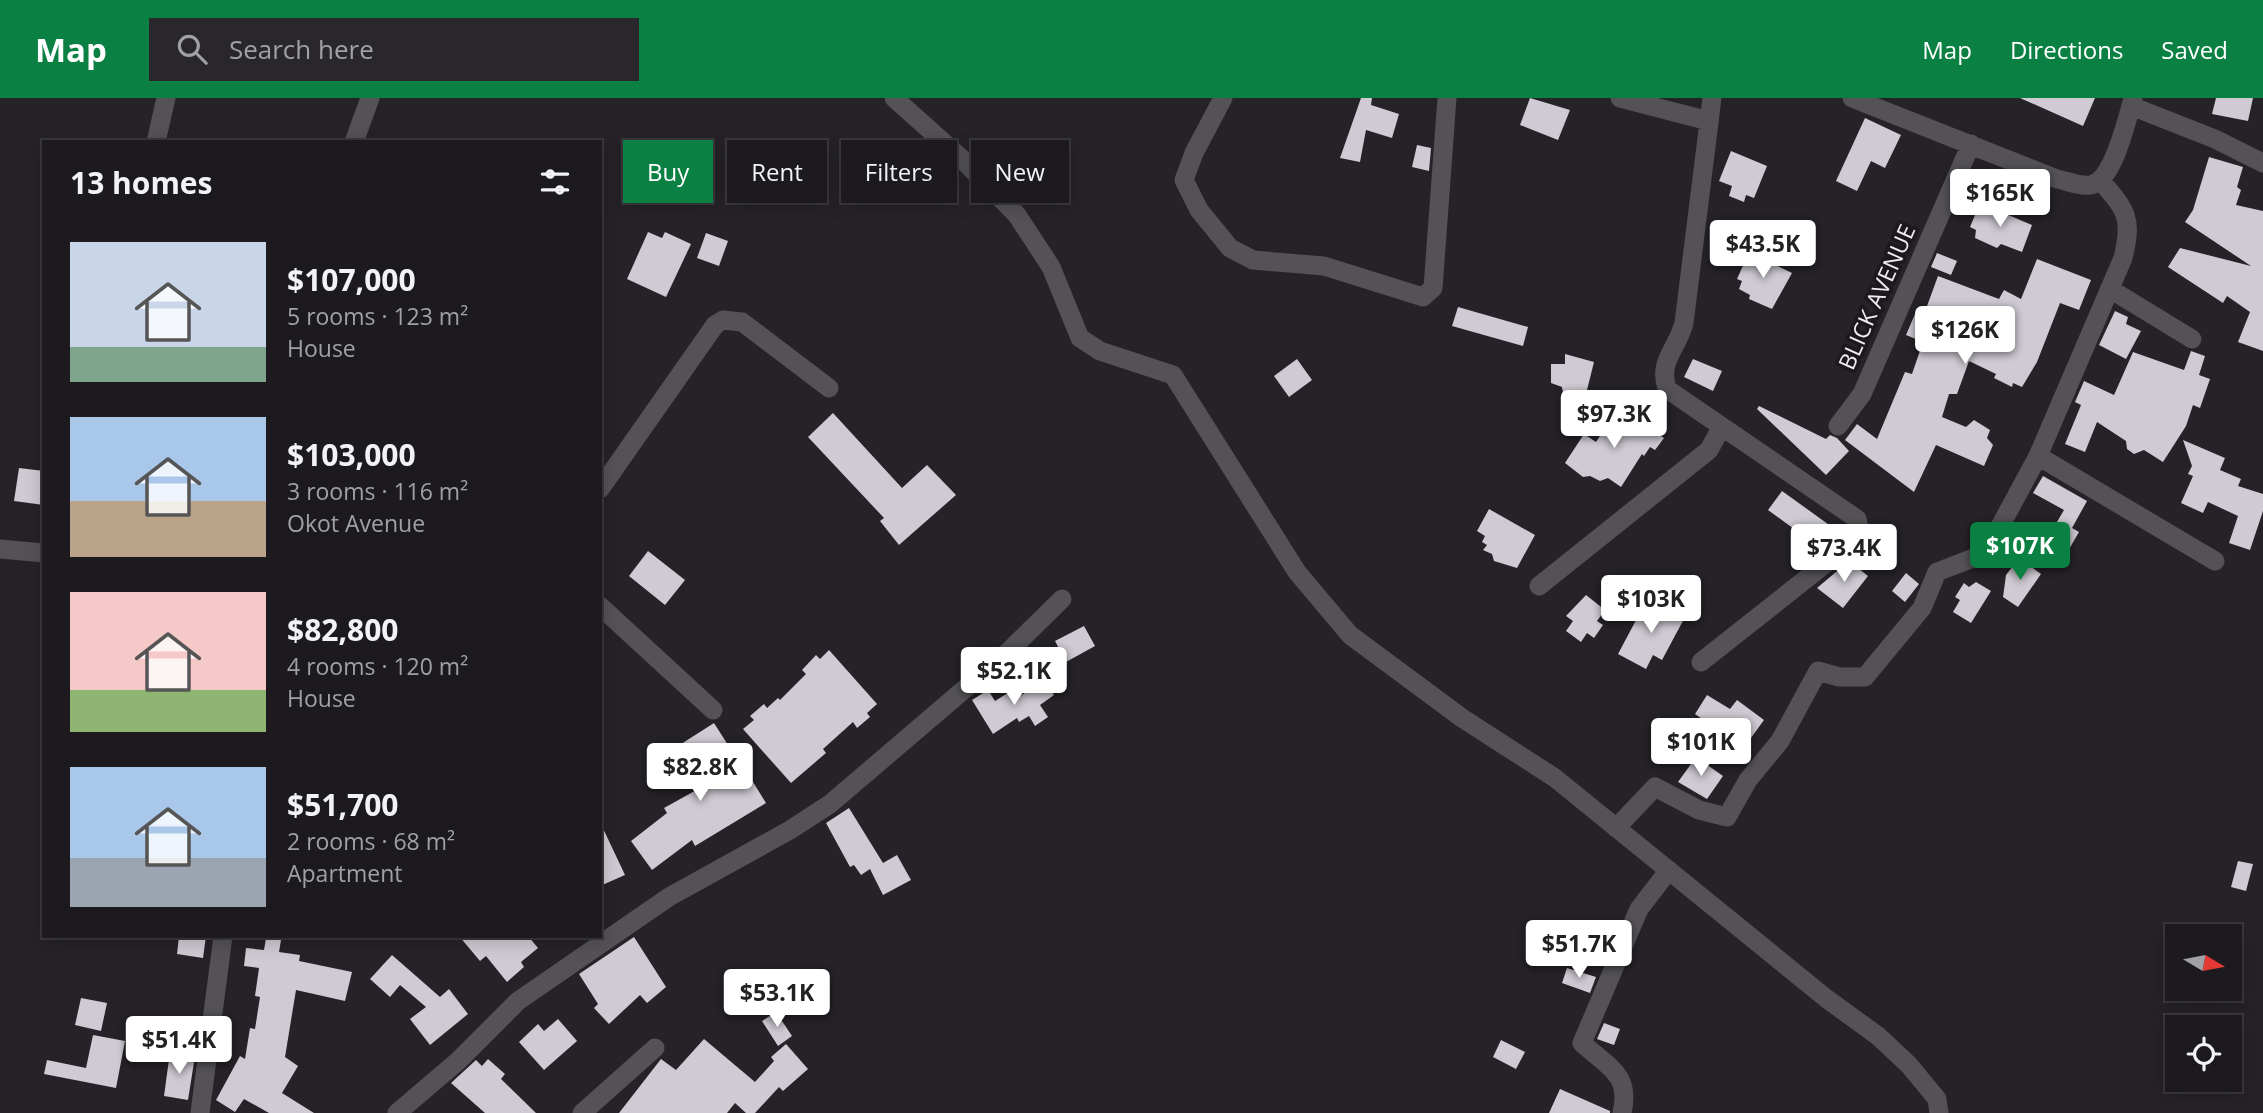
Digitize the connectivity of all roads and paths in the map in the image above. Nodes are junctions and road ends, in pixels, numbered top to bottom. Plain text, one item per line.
1 (166, 98) edge
2 (370, 98) edge
3 (894, 98) edge
4 (1223, 98) edge
5 (1447, 98) edge
6 (1620, 98) edge
7 (1712, 98) edge
8 (1852, 98) edge
9 (2132, 102) edge
10 (1709, 121) junction
11 (156, 140) edge
12 (355, 140) edge
13 (1971, 144) junction
14 (2263, 163) edge
15 (2100, 180) junction
16 (2110, 289) junction
17 (2192, 339) dead end
18 (829, 388) dead end
19 (1838, 426) dead end
20 (1721, 428) junction
21 (2038, 456) junction
22 (602, 486) edge
23 (0, 549) edge
24 (42, 553) edge
25 (2215, 561) dead end
26 (1539, 586) dead end
27 (1062, 599) dead end
28 (602, 608) edge
29 (1701, 662) dead end
30 (713, 710) dead end
31 (1616, 828) junction
32 (1670, 870) junction
33 (223, 938) edge
34 (655, 1048) dead end
35 (200, 1113) edge
36 (397, 1113) edge
37 (582, 1113) edge
38 (1622, 1113) edge
39 (1938, 1113) edge

1 - 11 street
2 - 12 street
3 - 31 street
4 - 5 street
6 - 10 street
7 - 10 street
8 - 13 street
9 - 14 street
9 - 15 street
10 - 20 street
13 - 15 street
13 - 19 street, BLICK AVENUE
15 - 16 street
16 - 17 street
16 - 21 street
18 - 22 street
20 - 26 street
20 - 29 street
21 - 25 street
21 - 31 street
23 - 24 street
27 - 36 street
28 - 30 street
31 - 32 street
32 - 38 street
32 - 39 street
33 - 35 street
34 - 37 street

